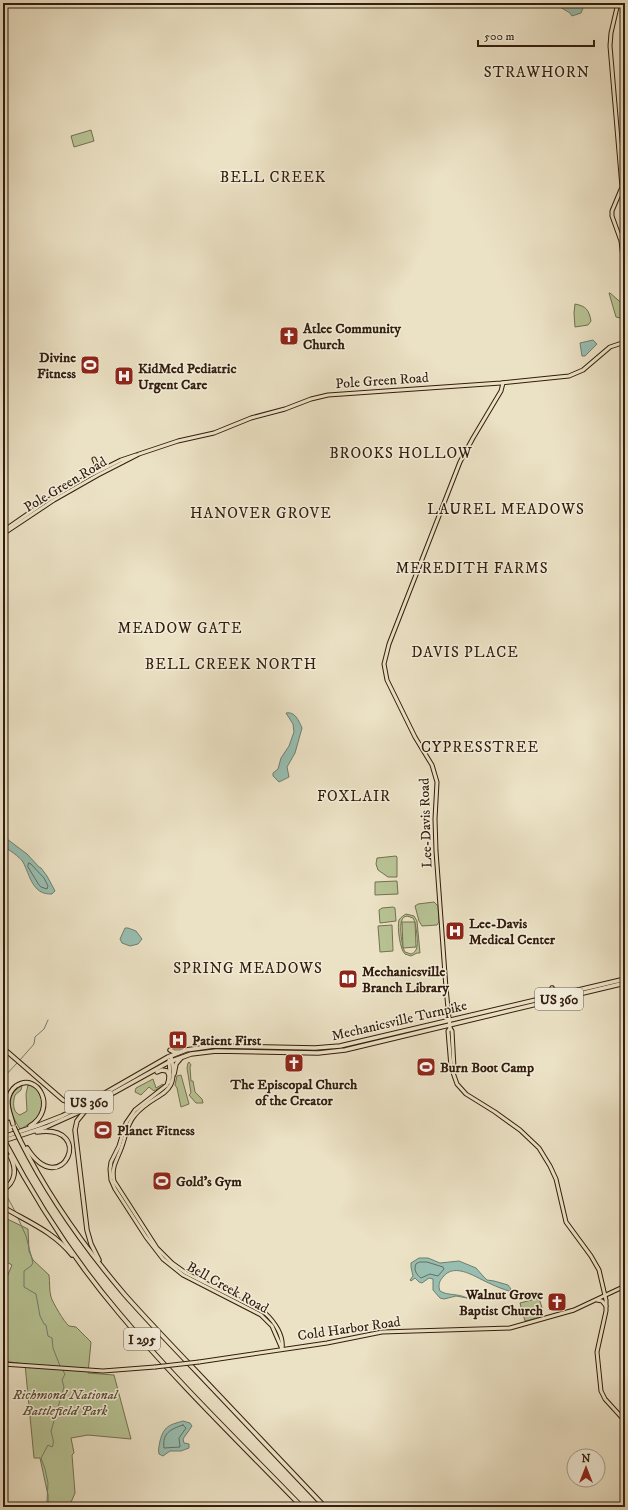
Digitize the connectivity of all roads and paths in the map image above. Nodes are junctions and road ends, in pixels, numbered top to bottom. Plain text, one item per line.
1 (618, 3) edge
2 (625, 274) edge
3 (625, 342) edge
4 (503, 382) junction
5 (139, 454) junction
6 (94, 459) dead end
7 (121, 460) junction
8 (3, 531) edge
9 (3, 534) edge
10 (625, 979) edge
11 (625, 983) edge
12 (552, 988) dead end
13 (545, 998) junction
14 (450, 1024) junction
15 (450, 1046) junction
16 (3, 1048) edge
17 (170, 1050) dead end
18 (184, 1051) junction
19 (454, 1056) junction
20 (170, 1057) junction
21 (182, 1057) junction
22 (171, 1062) junction
23 (452, 1069) junction
24 (174, 1074) junction
25 (146, 1075) junction
26 (169, 1082) junction
27 (115, 1088) junction
28 (108, 1097) junction
29 (3, 1105) edge
30 (13, 1126) junction
31 (14, 1136) junction
32 (4, 1139) edge
33 (22, 1142) junction
34 (8, 1149) junction
35 (3, 1190) edge
36 (3, 1207) edge
37 (85, 1269) junction
38 (113, 1280) junction
39 (625, 1286) edge
40 (606, 1295) junction
41 (595, 1300) junction
42 (606, 1306) junction
43 (282, 1349) junction
44 (3, 1364) edge
45 (625, 1421) edge
46 (302, 1507) edge
47 (325, 1507) edge

1 - 2 main road
3 - 4 main road, Pole Green Road
4 - 5 main road, Pole Green Road
4 - 14 main road, Lee-Davis Road
5 - 7 main road, Pole Green Road
5 - 9 main road, Pole Green Road
6 - 7 main road
7 - 8 main road, Pole Green Road
10 - 13 highway, Mechanicsville Turnpike / US 360
11 - 14 highway, Mechanicsville Turnpike / US 360
12 - 13 highway
13 - 14 highway, Mechanicsville Turnpike / US 360
14 - 15 main road, Lee-Davis Road
14 - 18 highway, Mechanicsville Turnpike / US 360
14 - 19 main road, Lee-Davis Road
14 - 21 highway, Mechanicsville Turnpike / US 360
15 - 19 main road
15 - 23 main road, Lee-Davis Road
16 - 27 highway
17 - 18 highway
18 - 20 highway, Mechanicsville Turnpike / US 360
19 - 23 main road, Lee-Davis Road
20 - 22 main road
20 - 27 highway, Mechanicsville Turnpike / US 360
21 - 22 highway, Mechanicsville Turnpike / US 360
21 - 24 highway
22 - 24 main road
22 - 25 highway, Mechanicsville Turnpike / US 360
22 - 26 main road
23 - 40 main road, Lee-Davis Road
24 - 43 main road, Bell Creek Road
25 - 26 highway
25 - 28 highway, Mechanicsville Turnpike / US 360
26 - 43 main road, Bell Creek Road
27 - 31 highway, Mechanicsville Turnpike / US 360
28 - 31 highway, Mechanicsville Turnpike / US 360
28 - 38 highway
29 - 30 highway, I 295
30 - 31 highway
30 - 33 highway, I 295, bridge
31 - 32 highway, Mechanicsville Turnpike / US 360
31 - 33 highway
32 - 34 highway
33 - 38 highway, I 295
34 - 35 highway
34 - 37 highway, I 295
36 - 37 highway
37 - 46 highway, I 295
38 - 47 highway, I 295
39 - 40 main road, Cold Harbor Road
40 - 41 main road, Cold Harbor Road
40 - 42 main road
41 - 42 main road
41 - 43 main road, Cold Harbor Road
42 - 45 main road
43 - 44 main road, Cold Harbor Road, bridge

